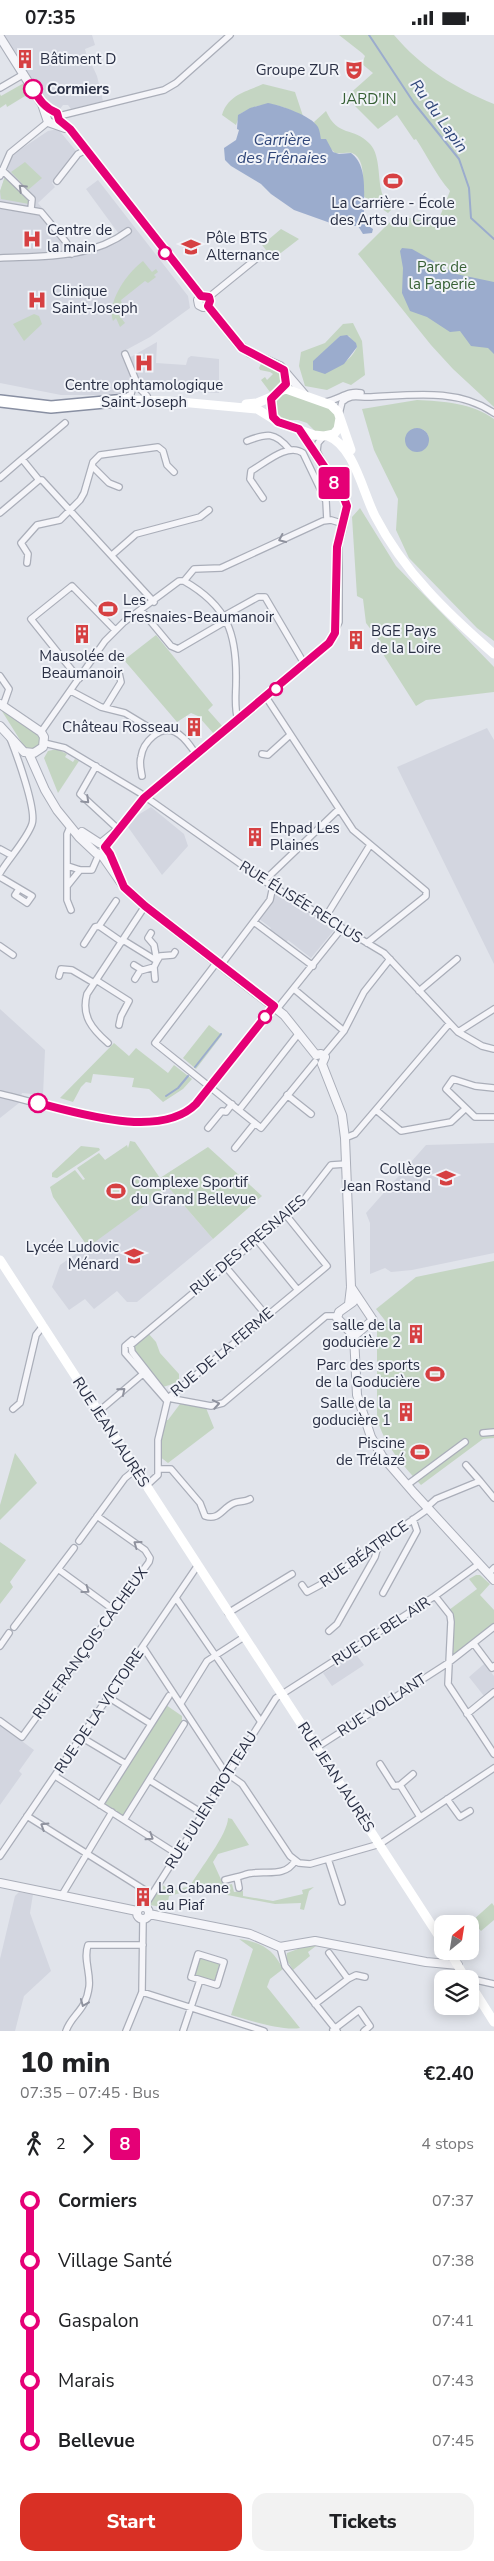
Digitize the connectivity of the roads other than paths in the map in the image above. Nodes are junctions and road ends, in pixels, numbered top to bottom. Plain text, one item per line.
1 (230, 35) edge
2 (0, 37) edge
3 (24, 74) junction
4 (0, 88) edge
5 (48, 117) junction
6 (58, 120) junction
7 (86, 149) junction
8 (1, 173) edge
9 (56, 181) dead end
10 (0, 205) edge
11 (31, 209) junction
12 (128, 231) dead end
13 (72, 254) junction
14 (262, 254) dead end
15 (0, 257) edge
16 (205, 296) junction
17 (208, 306) junction
18 (125, 354) dead end
19 (284, 370) junction
20 (135, 378) junction
21 (277, 393) junction
22 (304, 394) junction
23 (147, 396) junction
24 (375, 396) junction
25 (126, 398) junction
26 (0, 401) edge
27 (325, 402) junction
28 (38, 406) junction
29 (76, 406) junction
30 (494, 413) edge
31 (273, 417) junction
32 (340, 417) junction
33 (64, 423) dead end
34 (299, 429) junction
35 (326, 436) junction
36 (247, 441) dead end
37 (289, 449) junction
38 (22, 459) junction
39 (92, 466) junction
40 (174, 472) dead end
41 (0, 478) edge
42 (39, 480) junction
43 (360, 481) junction
44 (119, 487) dead end
45 (342, 493) junction
46 (263, 498) dead end
47 (69, 510) junction
48 (209, 510) dead end
49 (0, 513) edge
50 (327, 520) junction
51 (344, 524) junction
52 (112, 555) junction
53 (26, 563) dead end
54 (184, 581) junction
55 (154, 601) junction
56 (142, 610) junction
57 (225, 619) junction
58 (115, 630) junction
59 (494, 654) edge
60 (305, 665) junction
61 (119, 673) dead end
62 (0, 676) edge
63 (79, 679) junction
64 (71, 691) junction
65 (266, 697) junction
66 (236, 699) junction
67 (2, 705) edge
68 (105, 708) junction
69 (246, 713) junction
70 (238, 720) junction
71 (0, 726) edge
72 (41, 732) junction
73 (158, 733) junction
74 (290, 735) junction
75 (10, 736) junction
76 (44, 743) junction
77 (40, 751) junction
78 (28, 753) junction
79 (262, 754) dead end
80 (197, 755) junction
81 (96, 766) junction
82 (142, 776) dead end
83 (146, 797) junction
84 (339, 809) junction
85 (70, 827) junction
86 (118, 829) junction
87 (370, 845) junction
88 (101, 848) junction
89 (0, 849) edge
90 (10, 855) junction
91 (68, 866) junction
92 (80, 870) junction
93 (0, 873) edge
94 (0, 877) edge
95 (264, 881) junction
96 (68, 885) junction
97 (272, 886) junction
98 (19, 889) dead end
99 (116, 901) dead end
100 (145, 906) junction
101 (71, 910) dead end
102 (325, 918) junction
103 (254, 921) junction
104 (99, 926) junction
105 (342, 928) junction
106 (151, 933) dead end
107 (123, 941) junction
108 (366, 943) junction
109 (84, 944) dead end
110 (0, 947) edge
111 (175, 952) dead end
112 (13, 955) dead end
113 (390, 959) junction
114 (457, 959) dead end
115 (158, 961) junction
116 (219, 963) junction
117 (134, 965) dead end
118 (154, 967) junction
119 (312, 967) junction
120 (142, 970) junction
121 (59, 976) dead end
122 (136, 979) dead end
123 (155, 979) dead end
124 (95, 982) junction
125 (294, 989) junction
126 (419, 991) junction
127 (276, 1008) junction
128 (494, 1009) edge
129 (449, 1024) junction
130 (118, 1025) dead end
131 (344, 1031) junction
132 (299, 1033) junction
133 (458, 1033) junction
134 (108, 1043) dead end
135 (494, 1049) edge
136 (319, 1059) junction
137 (209, 1087) junction
138 (494, 1088) edge
139 (0, 1094) edge
140 (288, 1095) junction
141 (232, 1104) junction
142 (239, 1109) junction
143 (465, 1109) junction
144 (376, 1110) junction
145 (310, 1114) dead end
146 (494, 1117) edge
147 (256, 1123) junction
148 (208, 1128) dead end
149 (345, 1138) junction
150 (235, 1148) dead end
151 (346, 1164) junction
152 (286, 1215) junction
153 (256, 1240) junction
154 (1, 1263) edge
155 (225, 1266) junction
156 (351, 1287) junction
157 (298, 1289) junction
158 (360, 1303) junction
159 (349, 1304) junction
160 (266, 1315) junction
161 (337, 1316) junction
162 (43, 1326) junction
163 (354, 1336) junction
164 (145, 1373) junction
165 (167, 1400) junction
166 (13, 1409) dead end
167 (98, 1412) junction
168 (494, 1432) edge
169 (483, 1433) dead end
170 (465, 1442) dead end
171 (466, 1465) dead end
172 (158, 1469) junction
173 (135, 1470) junction
174 (480, 1481) junction
175 (407, 1485) junction
176 (146, 1486) junction
177 (250, 1499) dead end
178 (494, 1499) edge
179 (427, 1508) junction
180 (97, 1516) junction
181 (413, 1519) junction
182 (79, 1541) dead end
183 (378, 1546) junction
184 (74, 1548) dead end
185 (198, 1565) junction
186 (479, 1565) junction
187 (58, 1569) junction
188 (292, 1574) dead end
189 (492, 1574) edge
190 (302, 1585) dead end
191 (383, 1593) dead end
192 (435, 1597) junction
193 (176, 1598) junction
194 (114, 1610) junction
195 (228, 1613) junction
196 (14, 1627) dead end
197 (494, 1627) edge
198 (329, 1631) dead end
199 (10, 1633) dead end
200 (244, 1637) junction
201 (474, 1644) junction
202 (0, 1646) edge
203 (143, 1647) junction
204 (216, 1655) junction
205 (448, 1663) junction
206 (493, 1667) edge
207 (494, 1692) edge
208 (282, 1695) junction
209 (108, 1697) junction
210 (169, 1697) dead end
211 (181, 1703) junction
212 (467, 1714) junction
213 (0, 1721) edge
214 (260, 1722) junction
215 (184, 1724) dead end
216 (151, 1725) junction
217 (81, 1737) junction
218 (316, 1748) junction
219 (494, 1754) edge
220 (126, 1764) junction
221 (380, 1764) dead end
222 (494, 1768) edge
223 (413, 1774) dead end
224 (227, 1775) junction
225 (55, 1776) junction
226 (149, 1780) junction
227 (400, 1785) junction
228 (447, 1799) junction
229 (100, 1805) junction
230 (470, 1811) dead end
231 (112, 1812) junction
232 (202, 1813) junction
233 (27, 1816) junction
234 (420, 1817) junction
235 (124, 1820) junction
236 (380, 1844) junction
237 (87, 1853) junction
238 (177, 1854) junction
239 (0, 1856) edge
240 (328, 1859) junction
241 (295, 1861) junction
242 (237, 1877) junction
243 (225, 1880) dead end
244 (0, 1883) edge
245 (239, 1888) dead end
246 (151, 1894) junction
247 (62, 1895) junction
248 (342, 1902) dead end
249 (143, 1913) junction
250 (434, 1928) edge
251 (143, 1945) junction
252 (280, 1947) junction
253 (329, 1953) dead end
254 (455, 1960) edge
255 (458, 1965) junction
256 (461, 1970) edge
257 (365, 1977) dead end
258 (348, 1979) junction
259 (200, 1980) junction
260 (479, 1981) edge
261 (494, 1984) edge
262 (142, 1992) junction
263 (479, 1998) edge
264 (315, 2004) junction
265 (192, 2007) junction
266 (494, 2022) edge
267 (334, 2030) edge
268 (66, 2031) edge
269 (126, 2031) edge
270 (183, 2031) edge
271 (264, 2031) edge
272 (364, 2031) edge

1 - 6 street
2 - 3 street
3 - 4 street
3 - 5 street
5 - 6 street
5 - 6 street
5 - 8 street
6 - 7 street
7 - 9 street
7 - 16 street
11 -> 8 street
10 - 11 street
11 - 13 street
12 - 13 street
13 - 15 street
14 - 16 street
16 - 17 street
16 - 17 street
17 - 19 street
18 - 20 street
19 - 21 street
19 - 22 street
20 - 23 street
20 - 25 street
21 - 22 main road
21 - 23 main road
21 - 31 main road
22 - 27 main road
23 - 25 main road
24 - 27 street
24 - 30 street
24 - 32 street
25 - 28 highway
25 - 29 highway
25 - 31 main road
26 - 28 highway
26 - 29 highway
27 - 32 main road
28 - 29 highway
31 - 34 main road
32 - 35 main road
32 - 43 main road
33 - 38 street
34 - 35 main road
34 - 45 street
35 - 43 main road
35 - 45 street
36 - 37 street
37 - 46 street
37 - 50 street
38 - 41 street
38 - 42 street
39 - 40 street
39 - 44 street
39 - 47 street
42 - 47 street
42 - 49 street
43 - 59 main road
45 - 51 street
47 - 52 street
47 - 53 street
48 - 52 street
50 - 51 street
50 -> 54 street
51 - 60 street
52 - 55 street
54 - 55 street
54 - 57 street
55 - 56 street
56 - 57 street
56 - 58 street
57 - 60 street
57 - 66 street
58 - 63 street
58 - 63 street
60 - 65 street
61 - 68 street
62 - 67 street
63 - 64 street
64 - 68 street
64 - 72 street
65 - 69 street
65 - 74 street
66 - 69 street
66 - 70 street
67 - 72 street
68 - 73 street
69 - 70 street
70 - 80 street
71 - 75 street
72 - 76 street
73 - 80 street
73 - 82 street
74 - 79 street
74 - 84 street
75 - 78 street
75 - 90 street
76 - 77 street
76 - 81 street, RUE ÉLISÉE RECLUS
77 - 78 street
77 - 88 street
78 - 85 street
80 - 83 street
81 - 83 street, RUE ÉLISÉE RECLUS
81 -> 86 street
83 - 86 street
83 - 95 street, RUE ÉLISÉE RECLUS
84 - 87 street
84 - 95 street
85 - 88 street
85 - 91 street
86 - 88 street
87 - 102 street
87 - 108 street
88 - 92 street
88 - 100 street
89 - 90 street
90 - 93 street
91 - 92 street
91 - 96 street
92 - 96 street
94 - 98 street
95 - 97 street, RUE ÉLISÉE RECLUS
96 - 101 street
97 - 102 street, RUE ÉLISÉE RECLUS
97 - 103 street
99 - 104 street
100 - 107 street
100 - 116 street
102 - 105 street, RUE ÉLISÉE RECLUS
103 - 116 street
103 - 119 street
104 - 107 street
104 - 109 street
105 - 108 street, RUE ÉLISÉE RECLUS
105 - 119 street
106 - 115 street
107 - 115 street
107 - 124 street
108 - 113 street, RUE ÉLISÉE RECLUS
110 - 112 street
111 - 115 street
113 - 126 street, RUE ÉLISÉE RECLUS
113 - 131 street
114 - 126 street
115 - 118 street
116 - 127 street
116 - 137 street
117 - 120 street
118 - 120 street
118 - 123 street
119 - 125 street
120 - 122 street
121 - 124 street
124 - 130 street
124 - 134 street
125 - 127 street
125 - 131 street
126 - 129 street, RUE ÉLISÉE RECLUS
127 - 132 street
127 - 137 street
128 - 133 street
129 - 133 street, RUE ÉLISÉE RECLUS
129 - 144 street
131 - 136 street
132 - 136 street
132 - 142 street
133 - 135 street, RUE ÉLISÉE RECLUS
136 - 140 street
136 - 149 street
137 - 139 street
137 - 141 street
138 - 143 street
140 - 145 street
140 - 147 street
141 - 142 street
141 - 148 street
142 - 147 street
143 - 144 street
143 - 146 street
144 - 149 street
147 - 150 street
149 - 151 street
151 - 152 street, RUE DES FRESNAIES
151 - 156 street
152 - 153 street, RUE DES FRESNAIES
152 - 157 street, RUE DE LA FERME
153 - 155 street, RUE DES FRESNAIES
153 - 157 street
154 - 162 main road, RUE JEAN JAURÈS
155 - 160 street
155 - 164 street, RUE DES FRESNAIES
156 - 158 street
156 - 159 street
157 - 160 street, RUE DE LA FERME
158 - 159 street
158 - 163 street
159 - 161 street
160 - 165 street, RUE DE LA FERME
161 - 163 street
165 -> 161 street
162 - 166 street
162 - 167 main road, RUE JEAN JAURÈS
163 - 175 street
164 - 165 street
167 -> 164 street
165 - 172 street, RUE DE LA FERME
167 - 173 main road, RUE JEAN JAURÈS
168 - 169 street
170 - 175 street
171 - 174 street
172 - 176 street
172 - 177 street
173 - 176 main road, RUE JEAN JAURÈS
173 - 180 street
174 - 178 street
174 - 179 street, RUE BÉATRICE
175 - 179 street
176 - 185 main road, RUE JEAN JAURÈS
179 - 181 street, RUE BÉATRICE
179 - 186 street
180 - 182 street
194 -> 180 street, RUE FRANÇOIS CACHEUX
181 - 183 street, RUE BÉATRICE
181 - 191 street
183 - 190 street, RUE BÉATRICE
183 - 198 street
184 - 187 street
185 - 193 street, RUE DE LA VICTOIRE
185 - 195 main road, RUE JEAN JAURÈS
186 - 189 street
186 - 192 street, RUE DE BEL AIR
187 -> 194 street
187 - 196 street
188 - 195 street
192 - 205 street
192 - 208 street, RUE DE BEL AIR
193 - 203 street, RUE DE LA VICTOIRE
193 - 204 street
194 - 213 street, RUE FRANÇOIS CACHEUX
195 - 200 main road, RUE JEAN JAURÈS
197 - 201 street, RUE VOLLANT
199 - 202 street
200 - 204 street
200 - 208 main road, RUE JEAN JAURÈS
201 - 205 street, RUE VOLLANT
201 - 206 street
203 - 209 street, RUE DE LA VICTOIRE
203 - 211 street
204 - 211 street
204 - 214 street
205 - 212 street
205 - 218 street, RUE VOLLANT
207 - 212 street
208 - 214 street, RUE JULIEN RIOTTEAU
208 - 218 main road, RUE JEAN JAURÈS
209 - 216 street
209 - 217 street, RUE DE LA VICTOIRE
210 - 216 street
211 - 224 street
212 - 219 street
214 - 224 street, RUE JULIEN RIOTTEAU
215 - 226 street
216 - 220 street
217 - 220 street
217 - 225 street, RUE DE LA VICTOIRE
218 - 236 main road, RUE JEAN JAURÈS
220 - 229 street
221 - 227 street
222 - 228 street
223 - 227 street
224 - 232 street, RUE JULIEN RIOTTEAU
224 - 241 street
225 - 229 street
225 - 233 street, RUE DE LA VICTOIRE
226 - 232 street
226 - 235 street
227 - 234 street
228 - 230 street
228 - 234 street
229 - 231 street
231 - 235 street
231 - 237 street
232 - 238 street, RUE JULIEN RIOTTEAU
237 -> 233 street
233 - 239 street, RUE DE LA VICTOIRE
234 - 236 street
235 -> 238 street
236 - 240 street
236 - 250 main road, RUE JEAN JAURÈS
237 - 246 street
237 - 247 street
238 - 246 street, RUE JULIEN RIOTTEAU
240 - 241 street
240 - 248 street
241 - 242 street
242 - 243 street
242 - 245 street
244 - 247 street
246 - 249 street, RUE JULIEN RIOTTEAU
247 - 249 street
249 - 251 street
249 - 252 street
251 - 262 street
251 -> 268 street
252 - 255 street
252 - 264 street
253 - 258 street
254 - 255 main road
255 - 256 main road
257 - 258 street
258 - 264 street
259 - 259 street
259 - 265 street
260 - 261 street
262 - 265 street
262 - 269 street
263 - 266 main road
264 - 267 street
265 - 270 street
265 - 271 street
267 - 272 street

